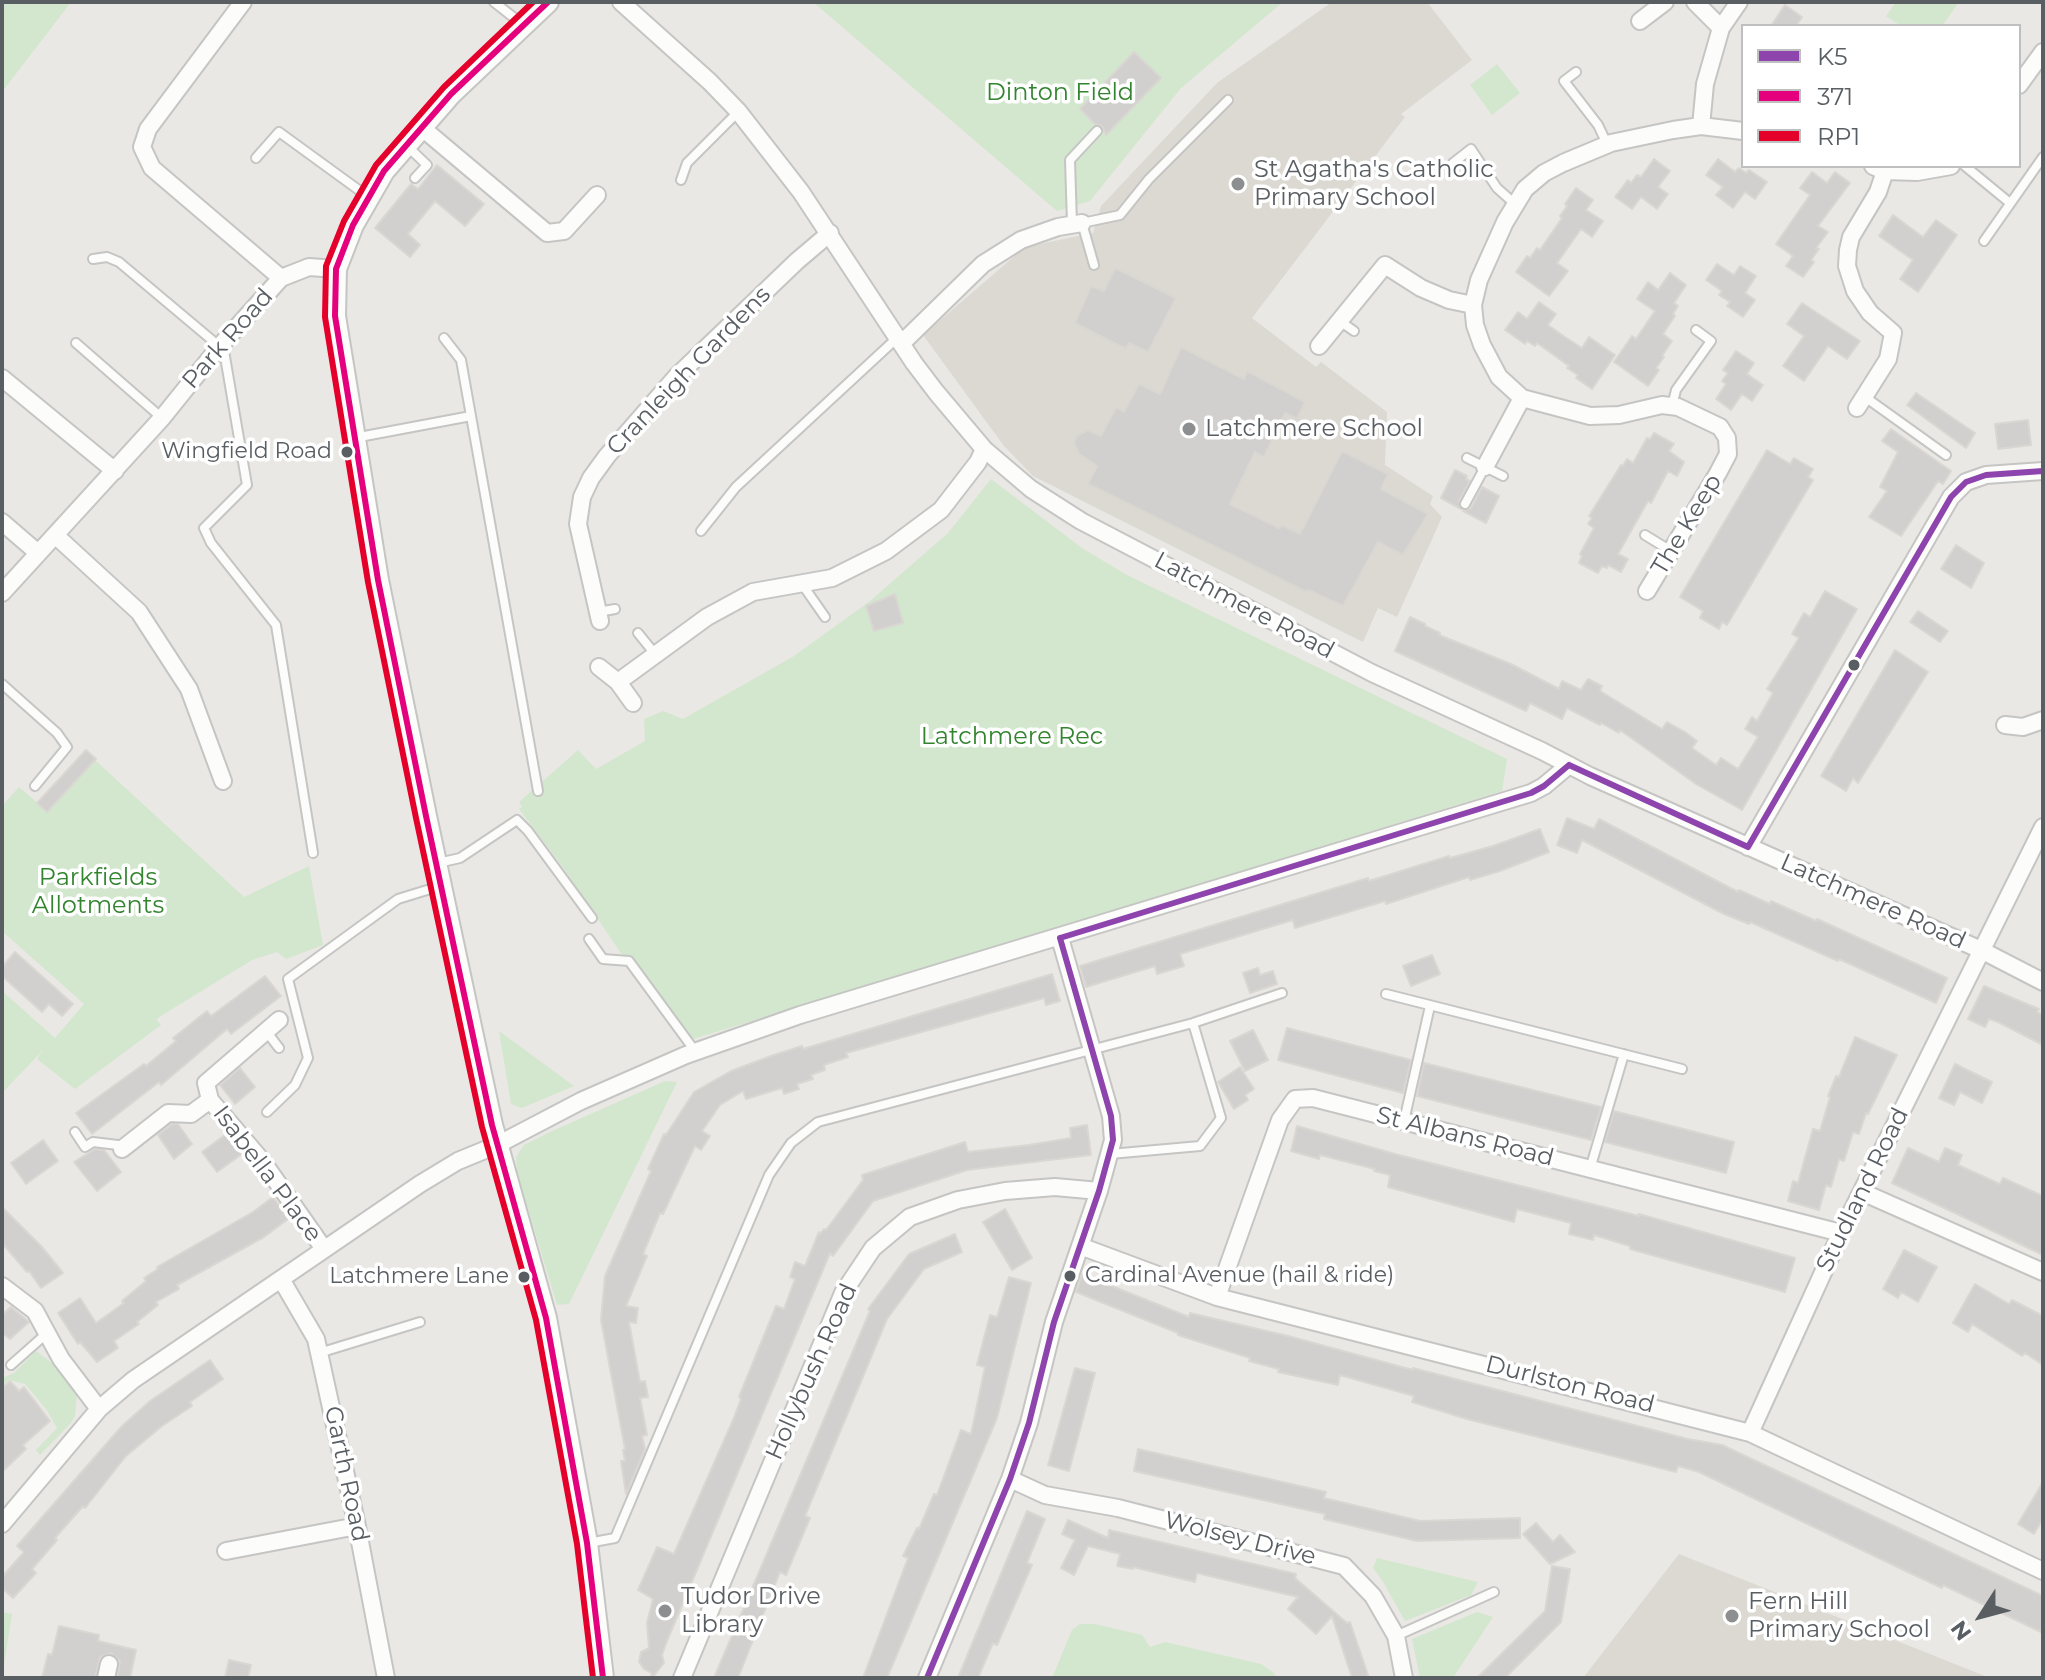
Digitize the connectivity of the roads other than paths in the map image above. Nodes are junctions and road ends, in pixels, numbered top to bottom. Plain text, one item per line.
1 (243, 2) edge
2 (494, 2) edge
3 (548, 2) edge
4 (621, 2) edge
5 (1665, 2) edge
6 (1695, 2) edge
7 (1739, 2) edge
8 (1640, 21) dead end
9 (523, 25) junction
10 (1721, 28) junction
11 (2043, 52) edge
12 (1576, 72) dead end
13 (2021, 82) edge
14 (1228, 100) dead end
15 (738, 111) junction
16 (1701, 126) junction
17 (421, 127) junction
18 (1097, 131) dead end
19 (1741, 131) edge
20 (406, 145) junction
21 (1608, 145) junction
22 (2043, 157) edge
23 (256, 158) dead end
24 (1453, 163) dead end
25 (1879, 168) edge
26 (1940, 168) edge
27 (1967, 168) edge
28 (415, 178) dead end
29 (681, 180) dead end
30 (597, 195) dead end
31 (369, 196) junction
32 (2010, 203) junction
33 (1516, 205) junction
34 (1077, 224) junction
35 (830, 233) junction
36 (1984, 241) dead end
37 (93, 259) dead end
38 (1094, 265) dead end
39 (336, 269) junction
40 (281, 278) junction
41 (1473, 305) junction
42 (1696, 330) dead end
43 (444, 338) dead end
44 (899, 340) junction
45 (76, 343) dead end
46 (222, 345) junction
47 (1319, 346) dead end
48 (2, 378) edge
49 (1522, 398) junction
50 (1861, 402) joint
51 (1672, 406) junction
52 (471, 416) junction
53 (162, 418) junction
54 (354, 438) junction
55 (984, 449) junction
56 (1946, 455) dead end
57 (1467, 458) dead end
58 (1485, 467) junction
59 (115, 471) junction
60 (2043, 471) edge
61 (1503, 476) dead end
62 (1465, 504) dead end
63 (2, 522) edge
64 (701, 531) dead end
65 (55, 535) junction
66 (1645, 535) dead end
67 (1672, 551) junction
68 (38, 553) junction
69 (802, 584) junction
70 (1647, 591) dead end
71 (2, 593) edge
72 (615, 609) dead end
73 (599, 616) joint
74 (825, 617) dead end
75 (638, 633) dead end
76 (655, 654) junction
77 (599, 667) dead end
78 (618, 682) junction
79 (2, 684) edge
80 (633, 703) dead end
81 (2043, 720) edge
82 (2005, 725) dead end
83 (1569, 765) junction
84 (223, 781) dead end
85 (35, 786) dead end
86 (538, 791) dead end
87 (2043, 827) edge
88 (1748, 847) junction
89 (313, 853) dead end
90 (437, 863) junction
91 (441, 886) junction
92 (592, 918) dead end
93 (1060, 938) junction
94 (589, 939) dead end
95 (1981, 950) junction
96 (2043, 982) edge
97 (1282, 993) dead end
98 (1386, 994) dead end
99 (1430, 1006) junction
100 (279, 1020) dead end
101 (1193, 1023) junction
102 (266, 1031) junction
103 (279, 1048) dead end
104 (696, 1051) junction
105 (1091, 1051) junction
106 (1624, 1054) junction
107 (1682, 1069) dead end
108 (210, 1100) junction
109 (267, 1112) dead end
110 (1404, 1121) junction
111 (75, 1132) dead end
112 (497, 1145) junction
113 (122, 1149) joint
114 (1110, 1154) junction
115 (1590, 1169) junction
116 (1099, 1191) junction
117 (1862, 1192) junction
118 (1841, 1233) junction
119 (1080, 1246) junction
120 (324, 1249) junction
121 (2043, 1272) edge
122 (281, 1279) junction
123 (2, 1286) edge
124 (1217, 1297) junction
125 (420, 1322) dead end
126 (47, 1334) junction
127 (319, 1353) junction
128 (11, 1365) dead end
129 (99, 1409) junction
130 (1750, 1433) junction
131 (1010, 1479) junction
132 (2, 1524) edge
133 (357, 1526) junction
134 (587, 1543) junction
135 (226, 1551) dead end
136 (2043, 1571) edge
137 (1494, 1592) dead end
138 (1396, 1636) junction
139 (386, 1678) edge
140 (603, 1678) edge
141 (682, 1678) edge
142 (927, 1678) edge
143 (1404, 1678) edge

1 - 40 street
2 - 9 lane
3 - 9 street
4 - 15 street, Latchmere Road
5 - 8 street
6 - 10 street
7 - 10 street
9 - 17 street
10 - 16 street
11 - 13 street
12 - 21 lane
14 - 34 lane
15 - 29 lane
15 - 35 street, Latchmere Road
16 - 19 street
16 - 21 street
17 - 20 street
17 - 30 street
18 - 34 lane
20 - 28 lane
20 - 31 street
21 - 33 street
22 - 32 lane
23 - 31 lane
24 - 33 lane
25 - 26 street
25 - 50 street
27 - 32 lane
31 - 39 street
32 - 36 lane
33 - 41 street
34 - 38 lane
34 - 44 street
35 - 44 street, Latchmere Road
35 - 73 street, Cranleigh Gardens
37 - 46 lane
39 - 40 street, Park Road
39 - 54 street
40 - 46 street, Park Road
41 - 47 street
41 - 49 street
42 - 51 lane
43 - 52 lane
44 - 55 street, Latchmere Road
44 - 64 lane
45 - 53 lane
46 - 53 street, Park Road
46 - 89 lane
48 - 59 street
49 - 51 street, The Keep
49 - 58 street
50 - 56 lane
51 - 67 street, The Keep
52 - 54 lane
52 - 86 lane
53 - 59 street, Park Road
54 - 90 street
55 - 69 street
55 - 83 street, Latchmere Road
57 - 58 lane
58 - 61 lane
58 - 62 lane
59 - 65 street, Park Road
60 - 88 street
63 - 68 street
65 - 68 street, Park Road
65 - 84 street
66 - 67 lane
67 - 70 street, The Keep
68 - 71 street, Park Road
69 - 74 lane
69 - 76 street
72 - 73 lane
75 - 76 lane
76 - 78 street
77 - 78 street
78 - 80 street
79 - 85 lane
81 - 82 street
83 - 88 street, Latchmere Road
83 - 93 street
87 - 95 street, Studland Road
88 - 95 street, Latchmere Road
90 - 91 street
90 - 92 lane
91 - 109 lane
91 - 112 street
93 - 104 street
93 - 105 street
94 - 104 lane
95 - 96 street, Latchmere Road
95 - 117 street, Studland Road
97 - 101 lane
98 - 99 lane
99 - 106 lane
99 - 110 lane
100 - 102 street, Isabella Place
101 - 105 lane
101 - 114 lane
102 - 103 lane
102 - 108 street, Isabella Place
104 - 112 street
105 - 114 street
105 - 134 lane
106 - 107 lane
106 - 115 lane
108 - 113 street, Isabella Place
108 - 120 street, Isabella Place
110 - 115 street, St Albans Road
110 - 124 street, St Albans Road
111 - 113 lane
112 - 120 street
112 - 134 street
114 - 116 street
115 - 118 street, St Albans Road
116 - 119 street
116 - 141 street, Hollybush Road
117 - 118 street, Studland Road
117 - 121 street
118 - 130 street, Studland Road
119 - 124 street, Durlston Road
119 - 131 street
120 - 122 street
122 - 127 street, Garth Road
122 - 129 street
123 - 126 street
124 - 130 street, Durlston Road
125 - 127 lane
126 - 128 lane
126 - 129 street
127 - 133 street, Garth Road
129 - 132 street
130 - 136 street, Durlston Road
131 - 138 street, Wolsey Drive
131 - 142 street
133 - 135 street
133 - 139 street, Garth Road
134 - 140 street
137 - 138 lane
138 - 143 street, Wolsey Drive

